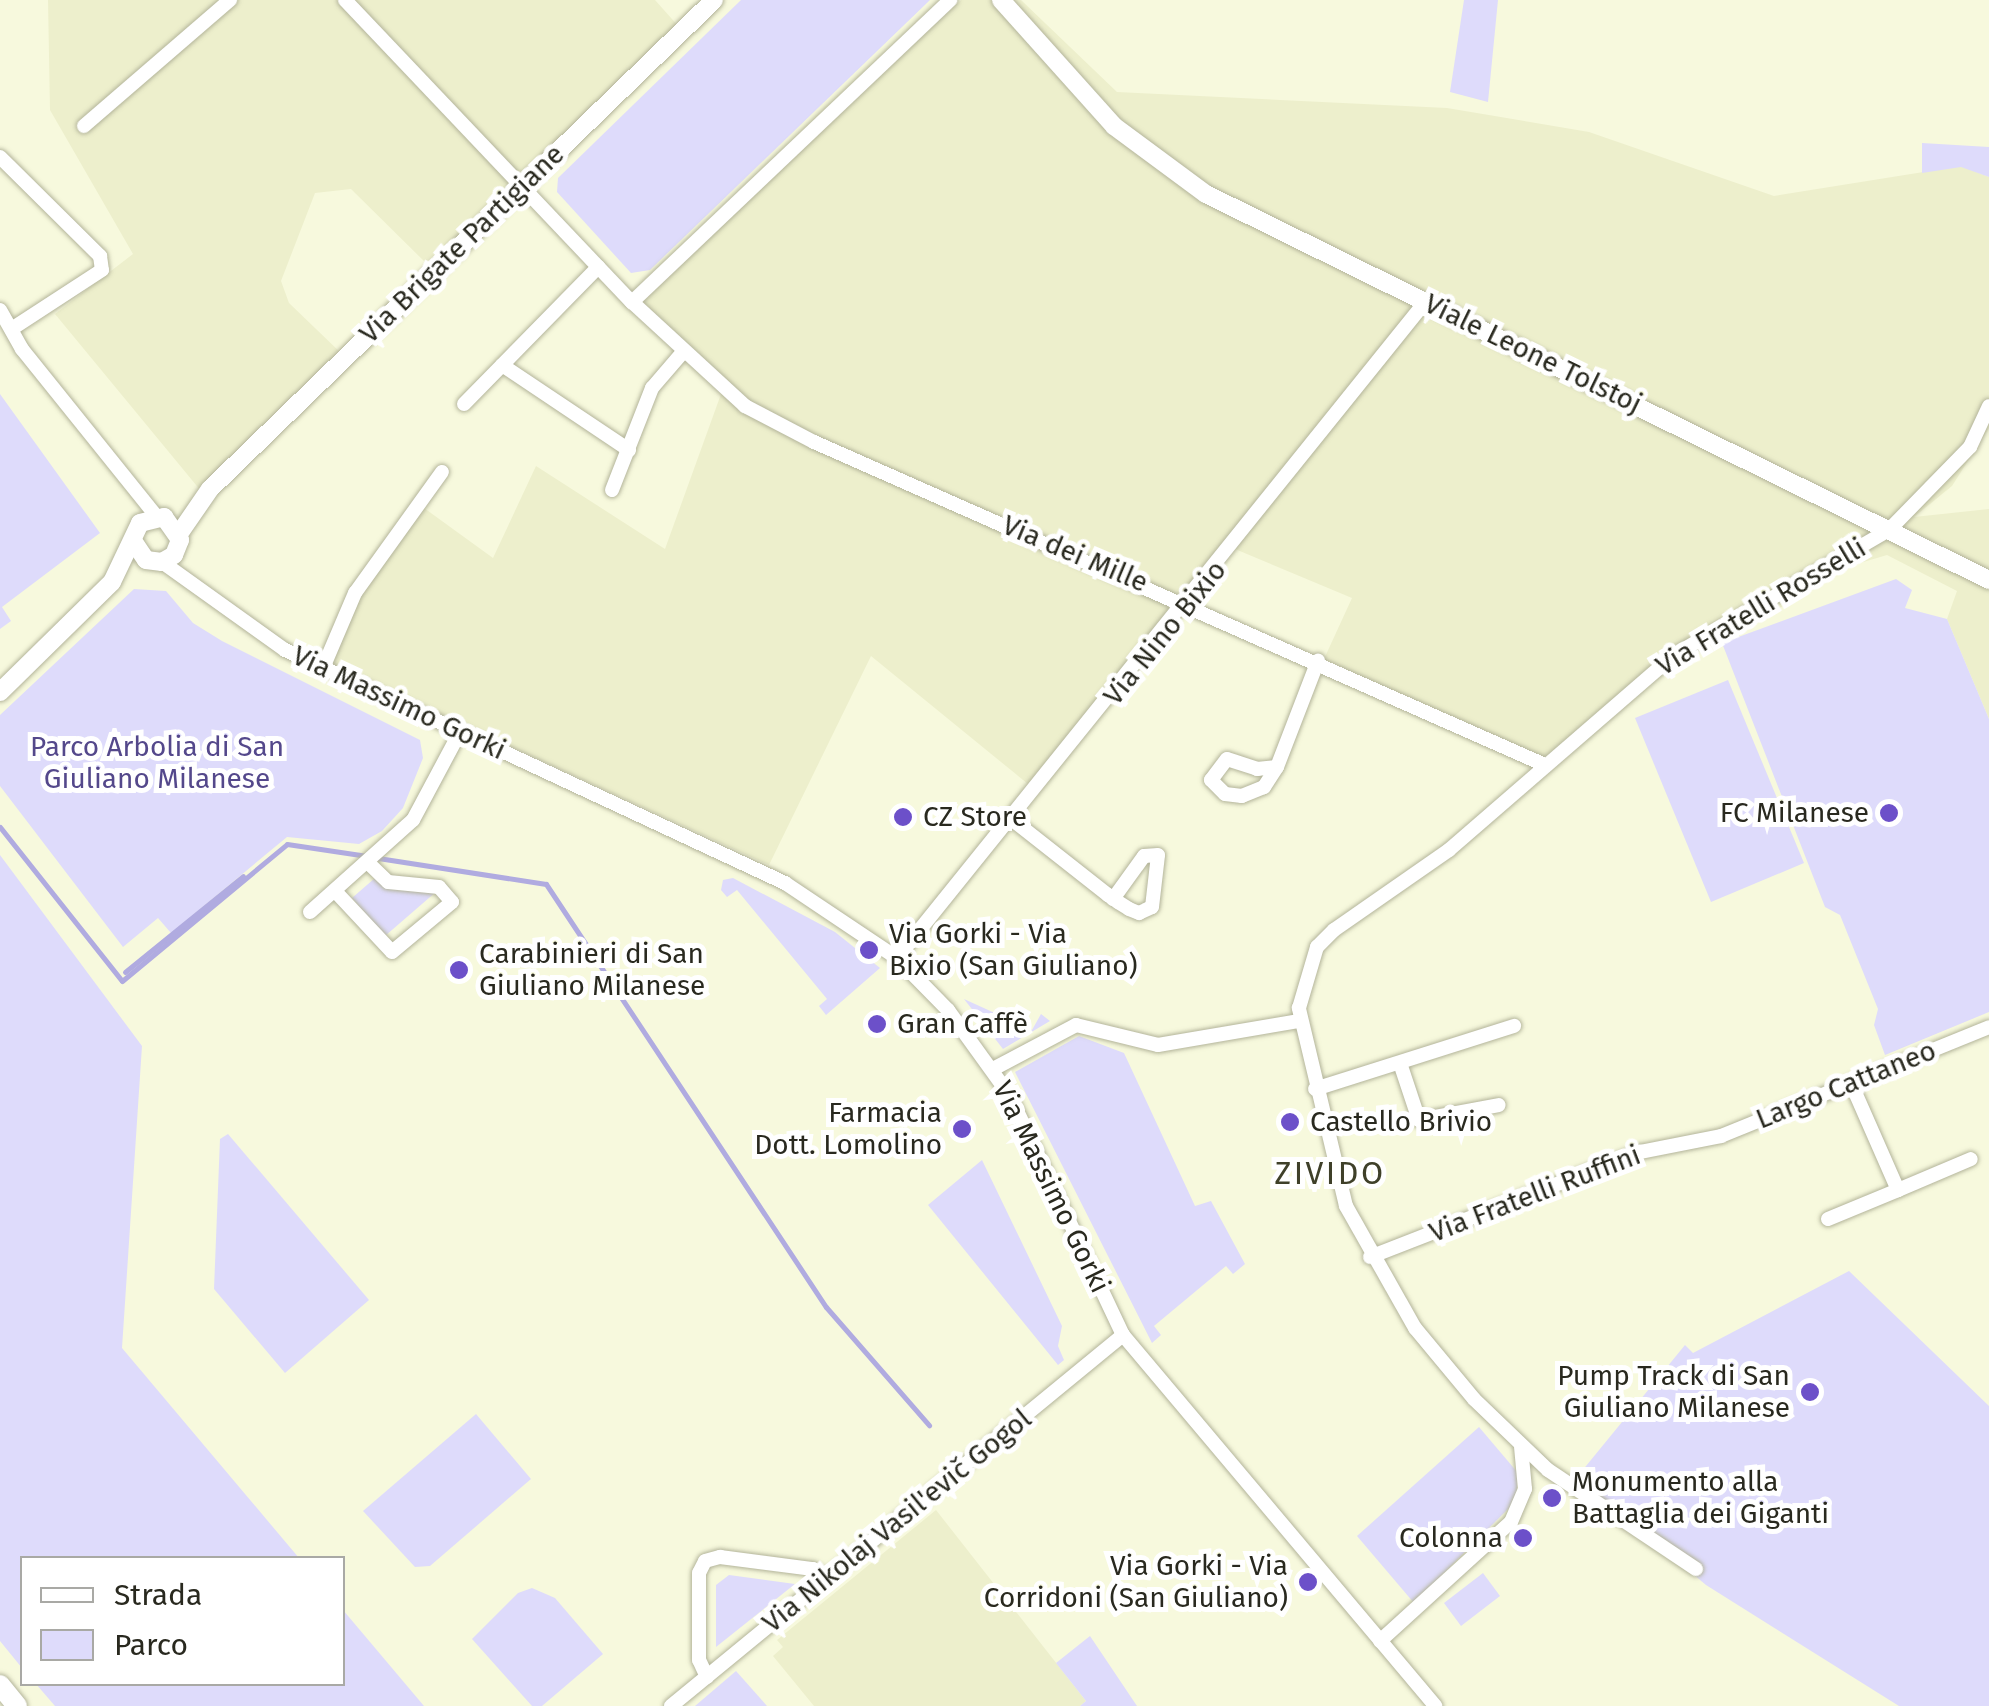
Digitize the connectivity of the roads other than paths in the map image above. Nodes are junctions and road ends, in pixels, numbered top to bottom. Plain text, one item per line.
1 (230, 0) edge
2 (345, 0) edge
3 (714, 0) edge
4 (950, 0) edge
5 (1002, 0) edge
6 (84, 126) dead end
7 (0, 157) edge
8 (522, 186) junction
9 (598, 267) junction
10 (632, 302) junction
11 (1426, 302) junction
12 (0, 310) edge
13 (12, 328) junction
14 (683, 352) junction
15 (502, 365) junction
16 (464, 404) dead end
17 (1989, 406) edge
18 (629, 450) junction
19 (442, 472) dead end
20 (210, 490) junction
21 (612, 490) dead end
22 (149, 525) junction
23 (1888, 530) junction
24 (179, 541) junction
25 (155, 562) junction
26 (1989, 580) edge
27 (200, 592) junction
28 (102, 593) junction
29 (1190, 603) junction
30 (1318, 661) junction
31 (322, 668) junction
32 (0, 692) edge
33 (460, 732) junction
34 (1545, 765) junction
35 (1276, 767) dead end
36 (1014, 821) junction
37 (368, 862) junction
38 (335, 891) junction
39 (1113, 898) dead end
40 (310, 912) dead end
41 (897, 958) junction
42 (1298, 1021) junction
43 (1514, 1026) dead end
44 (1989, 1027) edge
45 (1400, 1063) junction
46 (993, 1069) junction
47 (1851, 1083) junction
48 (1315, 1089) junction
49 (1498, 1105) dead end
50 (1703, 1142) joint
51 (1970, 1159) dead end
52 (1898, 1190) junction
53 (1828, 1219) dead end
54 (1370, 1257) junction
55 (1123, 1335) junction
56 (1521, 1446) junction
57 (1696, 1569) dead end
58 (827, 1578) junction
59 (1380, 1641) junction
60 (707, 1677) junction
61 (0, 1686) edge
62 (17, 1706) edge
63 (672, 1706) edge
64 (1435, 1706) edge

1 - 6 street
2 - 8 street, Via dei Mille
3 - 8 street, Via Brigate Partigiane
4 - 10 street
5 - 11 street, Viale Leone Tolstoj
7 - 13 street
8 - 9 street, Via dei Mille
8 - 20 street, Via Brigate Partigiane
9 - 10 street, Via dei Mille
9 - 15 street
10 - 14 street, Via dei Mille
11 - 23 street, Viale Leone Tolstoj
11 - 29 street, Via Nino Bixio
12 - 13 street
13 - 22 street
14 - 18 street
14 - 29 street, Via dei Mille
15 - 16 street
15 - 18 street
17 - 23 street, Via Fratelli Rosselli
18 - 21 street
19 - 31 street
20 - 22 street, Via Brigate Partigiane
20 - 24 street, Via Brigate Partigiane
22 - 24 street
22 - 25 street
22 - 28 street, Via Brigate Partigiane
23 - 26 street, Viale Leone Tolstoj
23 - 34 street, Via Fratelli Rosselli
24 - 25 street, Via Brigate Partigiane
24 - 27 street, Via Massimo Gorki
25 - 27 street, Via Massimo Gorki
25 - 28 street, Via Brigate Partigiane
27 - 31 street, Via Massimo Gorki
28 - 32 street, Via Brigate Partigiane
29 - 30 street, Via dei Mille
29 - 36 street, Via Nino Bixio
30 - 34 street, Via dei Mille
30 - 35 street
31 - 33 street, Via Massimo Gorki
33 - 37 street
33 - 41 street, Via Massimo Gorki
34 - 42 street, Via Fratelli Rosselli
36 - 39 street
36 - 41 street, Via Nino Bixio
37 - 38 street
37 - 38 street
38 - 40 street
41 - 46 street, Via Massimo Gorki
42 - 46 street
42 - 48 street
43 - 45 street
44 - 47 street, Largo Cattaneo
45 - 48 street
45 - 49 street
46 - 55 street, Via Massimo Gorki
47 - 50 street, Largo Cattaneo
47 - 52 street
48 - 54 street
50 - 54 street, Via Fratelli Ruffini
51 - 52 street
52 - 53 street
54 - 56 street
55 - 58 street, Via Nikolaj Vasil'evič Gogol
55 - 59 street, Via Massimo Gorki
56 - 57 street
56 - 59 street
58 - 60 street, Via Nikolaj Vasil'evič Gogol
58 - 60 street
59 - 64 street, Via Massimo Gorki
60 - 63 street, Via Nikolaj Vasil'evič Gogol
61 - 62 main road

